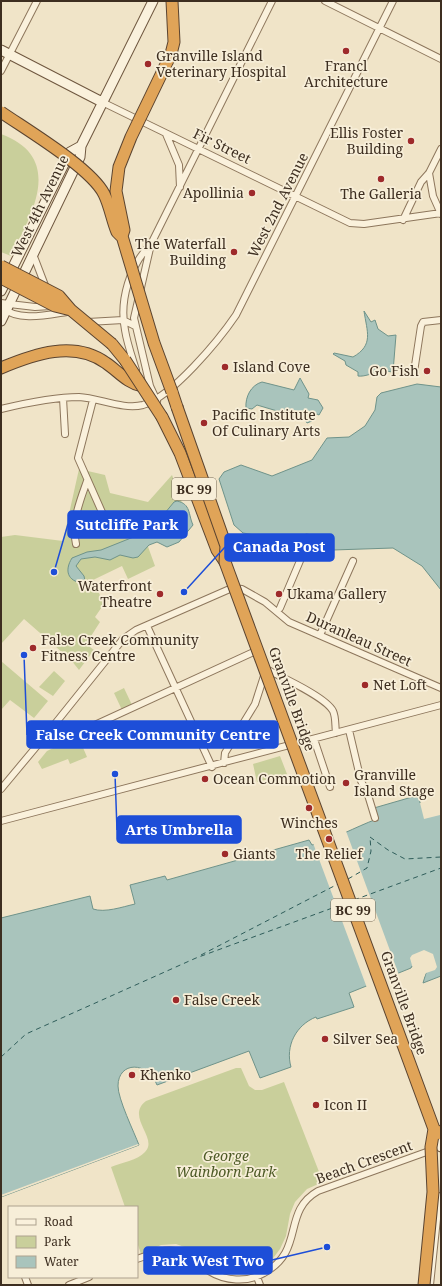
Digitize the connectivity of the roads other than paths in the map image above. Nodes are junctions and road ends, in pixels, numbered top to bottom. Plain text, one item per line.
1 (37, 1) edge
2 (153, 1) edge
3 (172, 1) edge
4 (272, 1) edge
5 (325, 1) edge
6 (393, 1) edge
7 (380, 28) junction
8 (5, 53) edge
9 (441, 59) edge
10 (1, 71) edge
11 (102, 102) junction
12 (1, 112) edge
13 (166, 134) junction
14 (81, 146) junction
15 (441, 149) edge
16 (199, 150) junction
17 (429, 173) junction
18 (180, 187) junction
19 (296, 197) junction
20 (441, 214) edge
21 (404, 220) junction
22 (122, 236) junction
23 (151, 244) junction
24 (33, 254) junction
25 (1, 266) edge
26 (1, 278) edge
27 (1, 291) edge
28 (4, 306) edge
29 (69, 309) junction
30 (124, 320) junction
31 (441, 320) edge
32 (1, 321) edge
33 (86, 323) junction
34 (135, 326) junction
35 (1, 368) edge
36 (136, 370) junction
37 (414, 372) dead end
38 (146, 386) junction
39 (63, 398) junction
40 (156, 399) junction
41 (93, 400) junction
42 (1, 409) edge
43 (65, 434) dead end
44 (87, 481) junction
45 (109, 534) dead end
46 (76, 544) dead end
47 (305, 549) dead end
48 (353, 561) dead end
49 (225, 562) junction
50 (234, 584) junction
51 (251, 594) junction
52 (280, 608) dead end
53 (147, 626) junction
54 (320, 635) junction
55 (258, 650) junction
56 (266, 669) junction
57 (176, 688) junction
58 (441, 688) edge
59 (441, 706) edge
60 (350, 730) junction
61 (336, 733) junction
62 (314, 739) junction
63 (60, 742) dead end
64 (224, 763) junction
65 (212, 767) junction
66 (330, 787) dead end
67 (1, 789) edge
68 (375, 818) dead end
69 (1, 821) edge
70 (410, 1057) dead end
71 (438, 1131) edge
72 (441, 1141) edge
73 (441, 1147) edge
74 (441, 1196) edge
75 (138, 1259) edge
76 (257, 1277) junction
77 (86, 1278) edge
78 (68, 1285) edge
79 (260, 1285) edge
80 (424, 1285) edge
81 (430, 1285) edge

1 - 8 street
2 - 11 main road, West 4th Avenue
3 - 22 highway, bridge
4 - 16 street
5 - 7 street
6 - 7 street, West 2nd Avenue
7 - 9 street
7 - 19 street, West 2nd Avenue
8 - 10 street
8 - 11 main road, Fir Street
11 - 13 street, Fir Street
11 - 14 main road, West 4th Avenue
12 - 22 highway, bridge
13 - 16 street, Fir Street
13 - 18 street
14 - 24 main road, West 4th Avenue
14 - 27 main road, West 4th Avenue
15 - 17 street
16 - 18 street
16 - 19 street, Fir Street
17 - 20 street
17 - 21 street
18 - 23 street
19 - 21 street, Fir Street
19 - 40 street, West 2nd Avenue
20 - 21 street, Fir Street
22 - 49 highway, bridge
23 - 30 street
23 - 34 street
24 - 28 main road, West 4th Avenue
24 - 29 street
25 - 29 highway, Granville Bridge / BC 99, bridge
26 - 29 highway, Granville Bridge / BC 99, bridge
28 - 29 street
28 - 29 street
28 - 32 main road, West 4th Avenue
29 - 33 street
29 - 38 highway, Granville Bridge / BC 99, bridge
30 - 33 street
30 - 34 street
30 - 36 street
31 - 37 street
33 - 36 street
34 - 38 street
35 - 38 highway
36 - 38 street
38 - 40 street
38 - 49 highway, Granville Bridge / BC 99, bridge
39 - 41 street
39 - 42 street
39 - 43 street
40 - 41 street
40 - 50 street
41 - 44 street
44 - 45 street
44 - 46 street
47 - 52 street
48 - 54 street
49 - 71 highway, Granville Bridge / BC 99, bridge
50 - 51 street, Duranleau Street
50 - 51 street, Duranleau Street
50 - 53 street
50 - 55 street
51 - 54 street, Duranleau Street
53 - 57 street
53 - 67 street
54 - 58 street, Duranleau Street
55 - 56 street
55 - 57 street
56 - 61 street
56 - 64 street
57 - 63 street
57 - 65 street
59 - 60 street
60 - 61 street
60 - 68 street
61 - 62 street
62 - 64 street
62 - 66 street
64 - 65 street
65 - 69 street
70 - 72 street
71 - 73 main road, Granville Bridge
71 - 80 highway, Granville Bridge / BC 99, bridge
73 - 76 street, Beach Crescent
74 - 81 street
75 - 76 street, Beach Crescent
76 - 79 street
77 - 78 street

